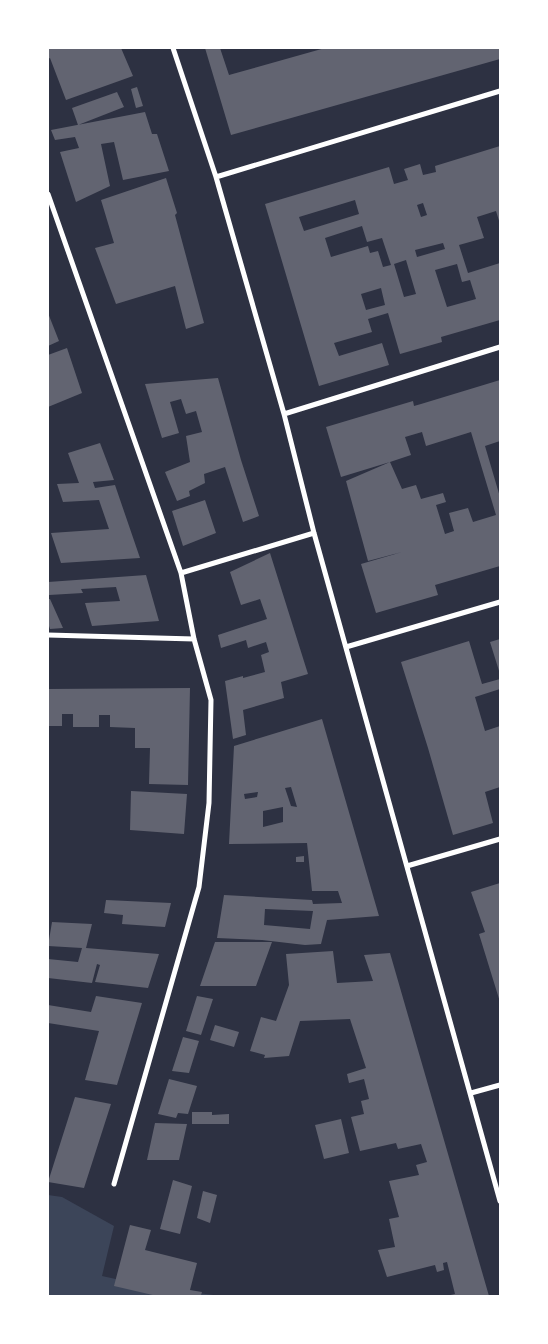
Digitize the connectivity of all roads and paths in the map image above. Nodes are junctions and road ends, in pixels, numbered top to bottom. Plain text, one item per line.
1 (173, 48) edge
2 (500, 91) edge
3 (216, 177) junction
4 (48, 194) edge
5 (500, 347) edge
6 (284, 414) junction
7 (314, 533) junction
8 (181, 573) junction
9 (500, 602) edge
10 (48, 635) edge
11 (194, 639) junction
12 (346, 648) junction
13 (500, 839) edge
14 (406, 866) junction
15 (500, 1085) edge
16 (471, 1093) junction
17 (114, 1184) dead end
18 (500, 1200) edge

1 - 3 street
2 - 3 street
3 - 6 street
4 - 8 street
5 - 6 street
6 - 7 street
7 - 8 street
7 - 12 street
8 - 11 street
9 - 12 street
10 - 11 street
11 - 17 street
12 - 14 street
13 - 14 street
14 - 16 street
15 - 16 street
16 - 18 street

